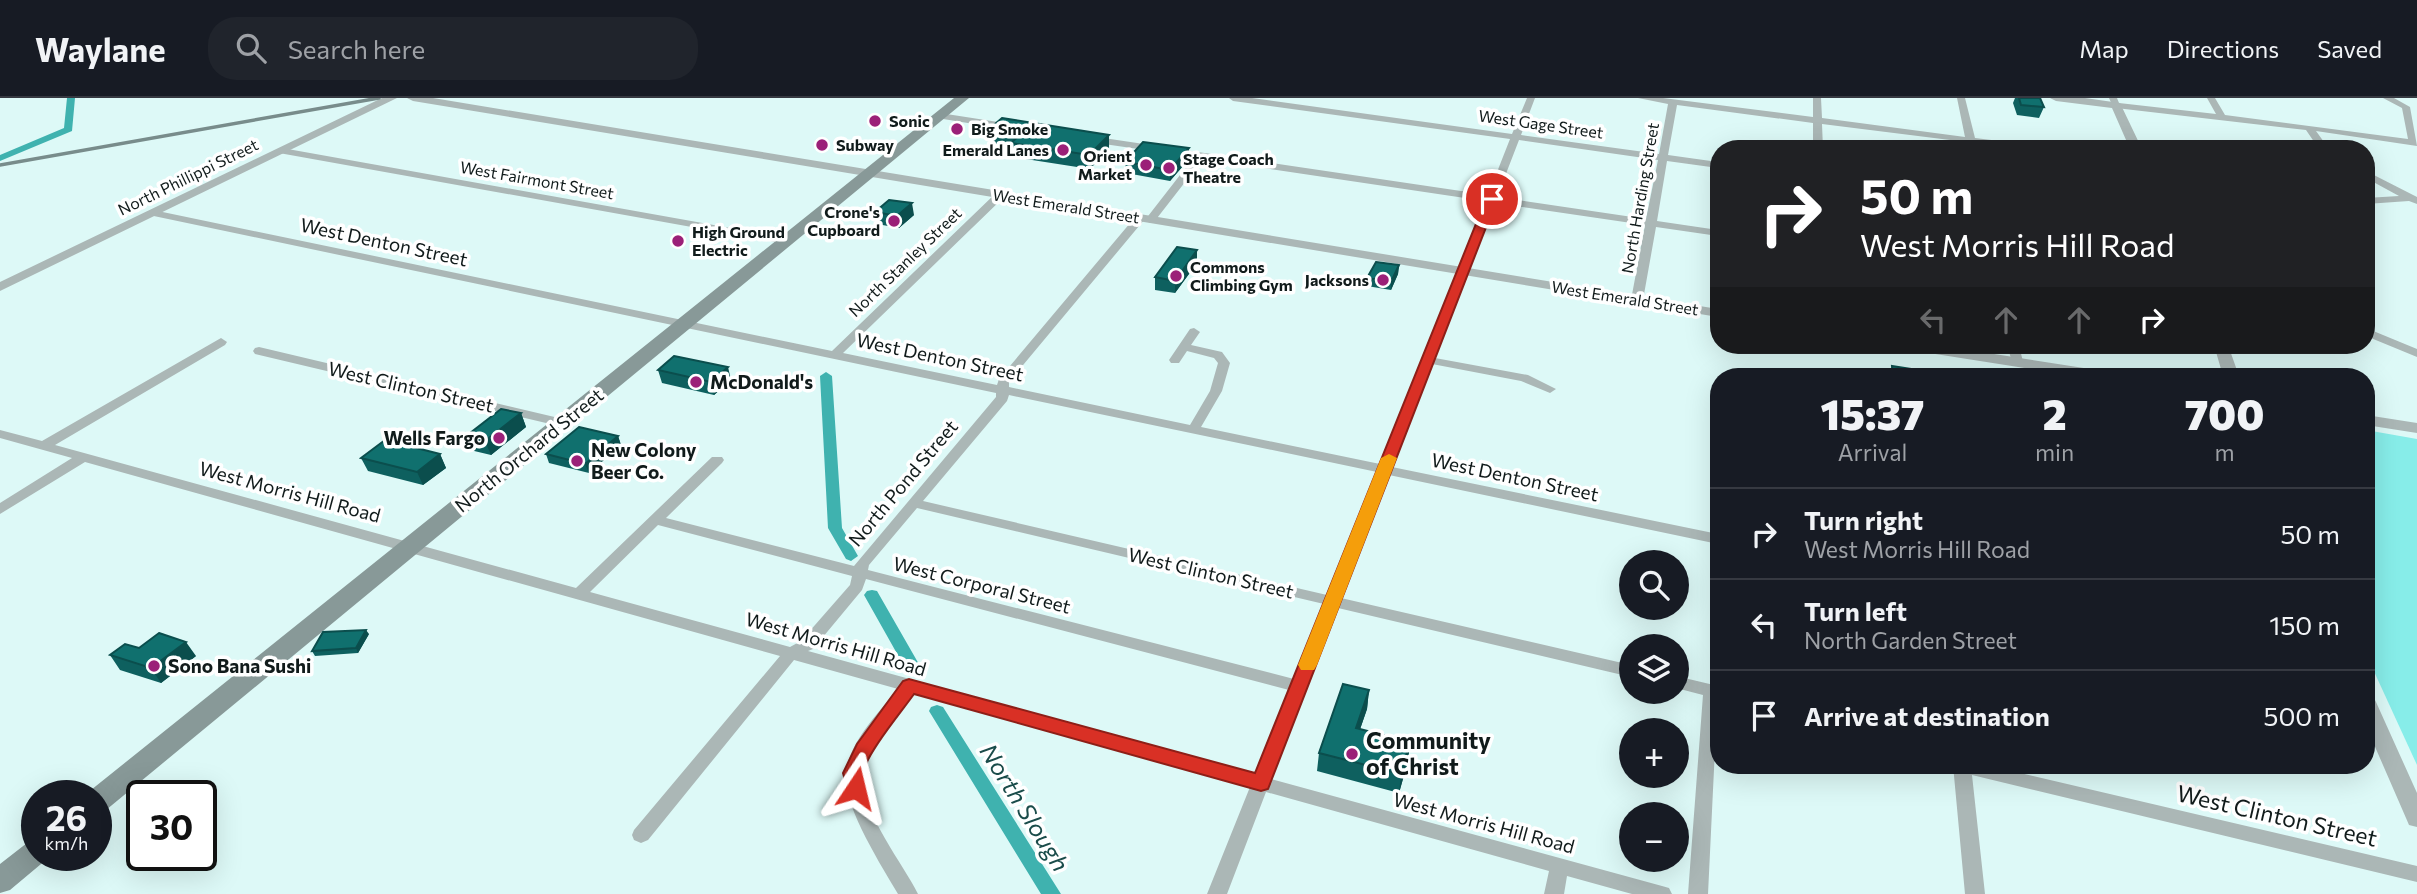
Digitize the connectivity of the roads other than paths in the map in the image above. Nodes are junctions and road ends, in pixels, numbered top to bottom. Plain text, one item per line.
1 (391, 98) edge
2 (413, 98) edge
3 (962, 98) edge
4 (1233, 98) edge
5 (1531, 98) edge
6 (1642, 98) edge
7 (1817, 98) edge
8 (1961, 98) edge
9 (2056, 98) edge
10 (2211, 98) edge
11 (2390, 99) edge
12 (1673, 102) junction
13 (2115, 102) edge
14 (940, 117) junction
15 (2222, 117) junction
16 (1817, 120) junction
17 (2308, 127) junction
18 (1020, 128) edge
19 (1516, 137) junction
20 (1085, 138) edge
21 (1818, 140) edge
22 (1946, 140) edge
23 (1971, 140) edge
24 (2132, 140) edge
25 (2317, 140) edge
26 (2415, 142) edge
27 (282, 151) junction
28 (1200, 155) junction
29 (1663, 157) junction
30 (1710, 164) edge
31 (870, 174) junction
32 (2375, 179) edge
33 (1000, 195) junction
34 (1492, 199) junction
35 (2414, 199) edge
36 (2375, 201) edge
37 (153, 214) junction
38 (1145, 219) junction
39 (1651, 222) junction
40 (1710, 232) edge
41 (787, 241) junction
42 (1463, 271) junction
43 (0, 287) edge
44 (1637, 300) junction
45 (1710, 312) edge
46 (684, 324) junction
47 (1194, 332) dead end
48 (2375, 336) edge
49 (221, 342) dead end
50 (1184, 347) junction
51 (260, 351) dead end
52 (1967, 354) edge
53 (2015, 354) edge
54 (2417, 354) edge
55 (834, 355) junction
56 (1175, 360) dead end
57 (1428, 360) junction
58 (2017, 362) junction
59 (2054, 368) edge
60 (1550, 389) dead end
61 (1002, 390) junction
62 (2375, 421) edge
63 (564, 423) junction
64 (2417, 428) edge
65 (1194, 430) junction
66 (0, 434) edge
67 (44, 446) junction
68 (84, 457) junction
69 (717, 460) dead end
70 (1385, 470) junction
71 (914, 503) junction
72 (0, 509) edge
73 (656, 520) junction
74 (1710, 537) edge
75 (409, 547) junction
76 (860, 574) junction
77 (580, 593) junction
78 (1333, 601) junction
79 (791, 653) junction
80 (1619, 668) edge
81 (1689, 685) edge
82 (909, 686) junction
83 (1299, 686) junction
84 (1710, 690) edge
85 (2375, 722) edge
86 (1710, 751) edge
87 (1963, 774) edge
88 (2000, 774) edge
89 (1261, 783) junction
90 (112, 790) edge
91 (2417, 818) edge
92 (641, 835) dead end
93 (21, 864) edge
94 (1559, 866) junction
95 (2417, 874) edge
96 (0, 881) edge
97 (908, 894) edge
98 (1217, 894) edge
99 (1554, 894) edge
100 (1661, 894) edge
101 (1698, 894) edge
102 (1975, 894) edge

1 - 27 street, North Phillippi Street
2 - 31 street, West Emerald Street
3 - 14 main road, North Orchard Street
4 - 19 street, West Gage Street
5 - 19 street
6 - 12 street
7 - 16 street
8 - 23 street
9 - 13 street
10 - 15 street
11 - 26 street
12 - 16 street
12 - 29 street, North Harding Street
13 - 15 street
13 - 24 street
14 - 18 street
14 - 31 main road, North Orchard Street
15 - 17 street
16 - 21 street
16 - 22 street
17 - 25 street
17 - 26 street
19 - 29 street, West Gage Street
19 - 34 street
20 - 28 street
27 - 37 street, North Phillippi Street
27 - 41 street, West Fairmont Street
28 - 34 street
28 - 38 street, North Pond Street
29 - 30 street, West Gage Street
29 - 39 street, North Harding Street
31 - 33 street, West Emerald Street
31 - 41 main road, North Orchard Street
32 - 35 street
33 - 38 street, West Emerald Street
33 - 55 street, North Stanley Street
34 - 39 street
34 - 42 street
35 - 36 street
37 - 43 street, North Phillippi Street
37 - 46 street, West Denton Street
38 - 42 street, West Emerald Street
38 - 61 street, North Pond Street
39 - 40 street
39 - 44 street, North Harding Street
41 - 46 main road, North Orchard Street
42 - 44 street, West Emerald Street
42 - 57 street
44 - 45 street, West Emerald Street
46 - 55 street, West Denton Street
46 - 63 main road, North Orchard Street
47 - 50 street
48 - 54 street
49 - 67 street
50 - 56 street
50 - 65 street
51 - 63 street, West Clinton Street
52 - 58 street
53 - 58 street
55 - 61 street, West Denton Street
57 - 60 street
57 - 70 street
58 - 59 street
61 - 65 street, West Denton Street
61 - 71 street, North Pond Street
62 - 64 street
63 - 75 main road, North Orchard Street
65 - 70 street, West Denton Street
66 - 67 street, West Morris Hill Road
67 - 68 street, West Morris Hill Road
68 - 72 street
68 - 75 street, West Morris Hill Road
69 - 73 street
70 - 74 street, West Denton Street
70 - 78 street
71 - 76 street, North Pond Street
71 - 78 street, West Clinton Street
73 - 76 street, West Corporal Street
73 - 77 street
75 - 77 street, West Morris Hill Road
75 - 90 main road, North Orchard Street
76 - 79 street, North Pond Street
76 - 83 street, West Corporal Street
77 - 79 street, West Morris Hill Road
78 - 80 street, West Clinton Street
78 - 83 street
79 - 82 street, West Morris Hill Road
79 - 92 street, North Pond Street
81 - 84 street
82 - 89 street, West Morris Hill Road
82 - 97 street
83 - 89 street
85 - 91 street
86 - 101 street
87 - 102 street
88 - 95 street, West Clinton Street
89 - 94 street, West Morris Hill Road
89 - 98 street
93 - 96 main road
94 - 99 street
94 - 100 street, West Morris Hill Road

